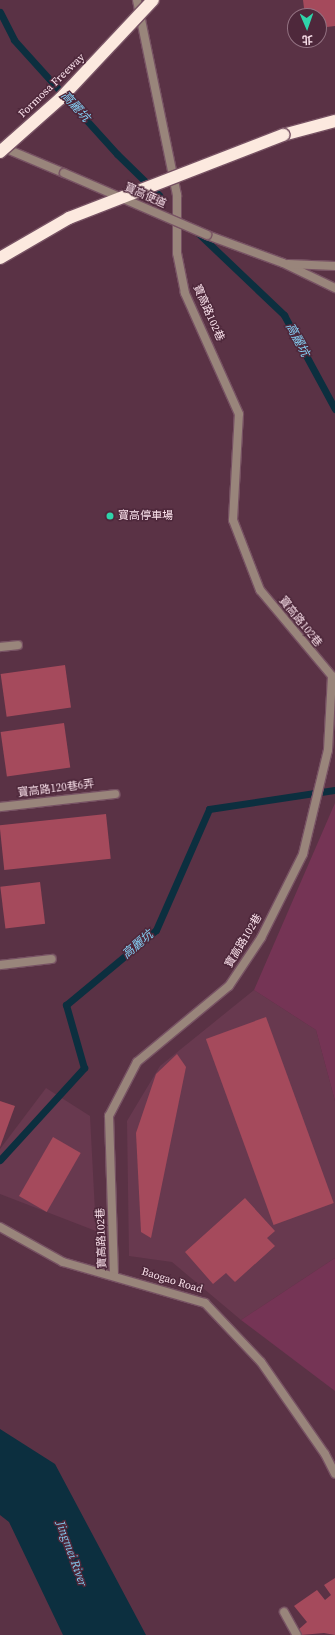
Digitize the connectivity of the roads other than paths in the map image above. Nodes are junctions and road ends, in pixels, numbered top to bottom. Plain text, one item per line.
1 (137, 0) edge
2 (153, 0) edge
3 (335, 121) edge
4 (0, 146) edge
5 (0, 152) edge
6 (0, 258) edge
7 (283, 263) junction
8 (335, 266) edge
9 (335, 288) edge
10 (18, 645) dead end
11 (0, 647) edge
12 (115, 794) dead end
13 (0, 807) edge
14 (52, 959) dead end
15 (0, 965) edge
16 (0, 1227) edge
17 (114, 1275) junction
18 (335, 1474) edge
19 (284, 1612) dead end
20 (297, 1635) edge

1 - 17 street, 寶高路102巷
2 - 5 highway, Formosa Freeway, bridge
3 - 6 highway, bridge
4 - 7 street, 寶高便道, bridge
7 - 8 street, 寶高便道
7 - 9 street, 寶高便道
10 - 11 street
12 - 13 street, 寶高路120巷6弄
14 - 15 street
16 - 17 street, Baogao Road
17 - 18 street, Baogao Road
19 - 20 street

